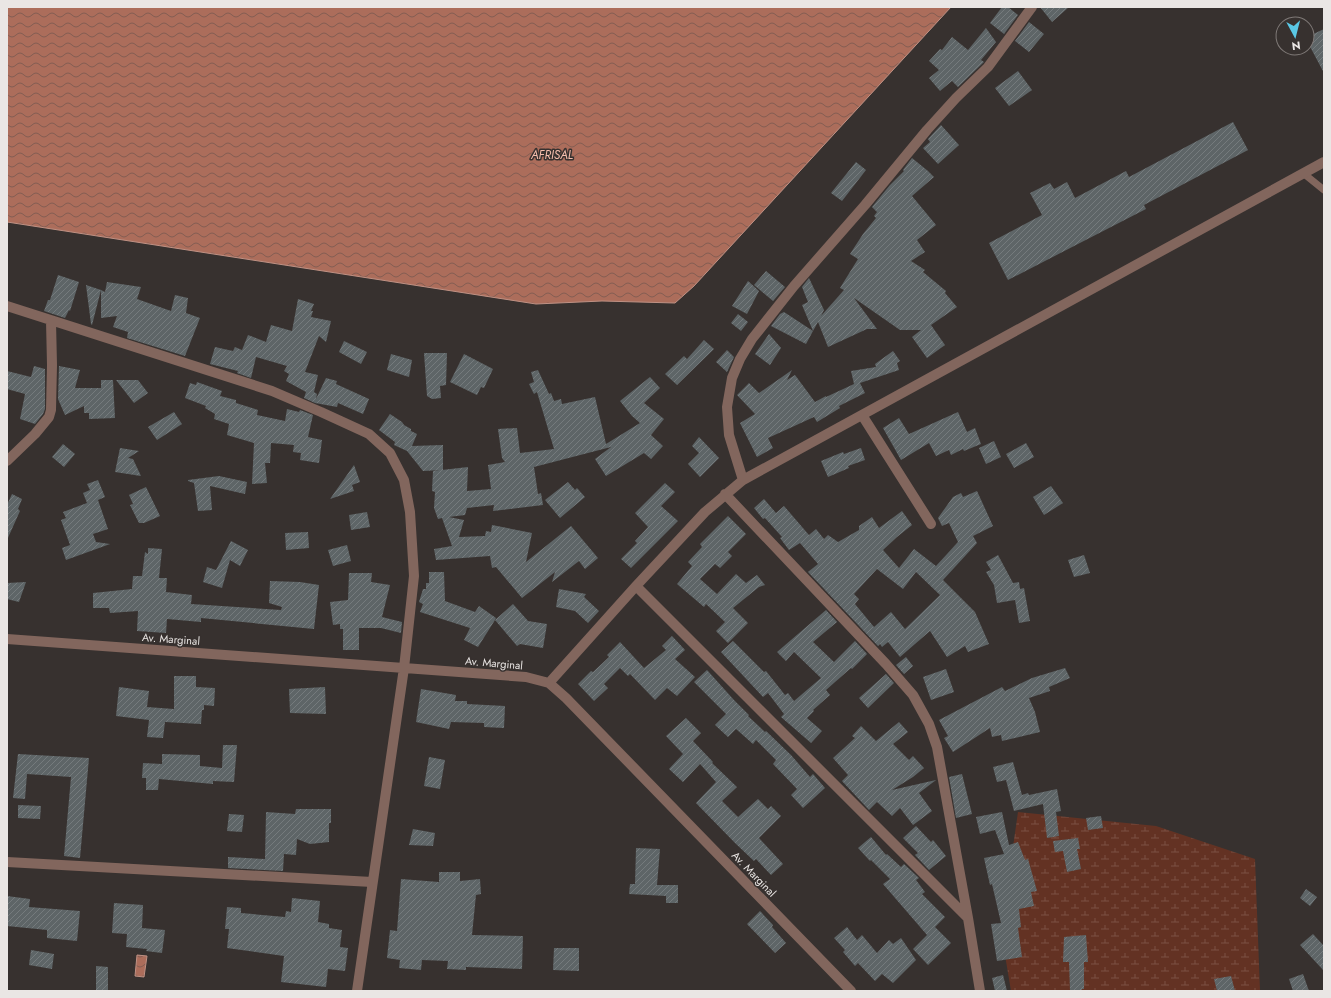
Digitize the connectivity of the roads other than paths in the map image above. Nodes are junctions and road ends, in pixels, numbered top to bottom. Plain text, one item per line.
1 (1032, 7) edge
2 (1324, 162) edge
3 (1303, 173) junction
4 (1324, 190) edge
5 (7, 306) edge
6 (51, 320) junction
7 (862, 415) junction
8 (7, 461) edge
9 (743, 480) junction
10 (725, 494) junction
11 (931, 524) dead end
12 (636, 586) junction
13 (7, 639) edge
14 (404, 668) junction
15 (549, 683) junction
16 (7, 862) edge
17 (372, 882) junction
18 (968, 918) junction
19 (357, 991) edge
20 (851, 991) edge
21 (980, 991) edge

1 - 9 street
2 - 3 street
3 - 4 lane
3 - 7 street
5 - 6 street
6 - 8 street
6 - 14 street
7 - 9 street
7 - 11 street
9 - 10 street
10 - 12 street
10 - 18 street
12 - 15 street
12 - 18 street
13 - 14 street, Av. Marginal
14 - 15 street, Av. Marginal
14 - 17 street
15 - 20 street, Av. Marginal
16 - 17 street
17 - 19 street
18 - 21 street

